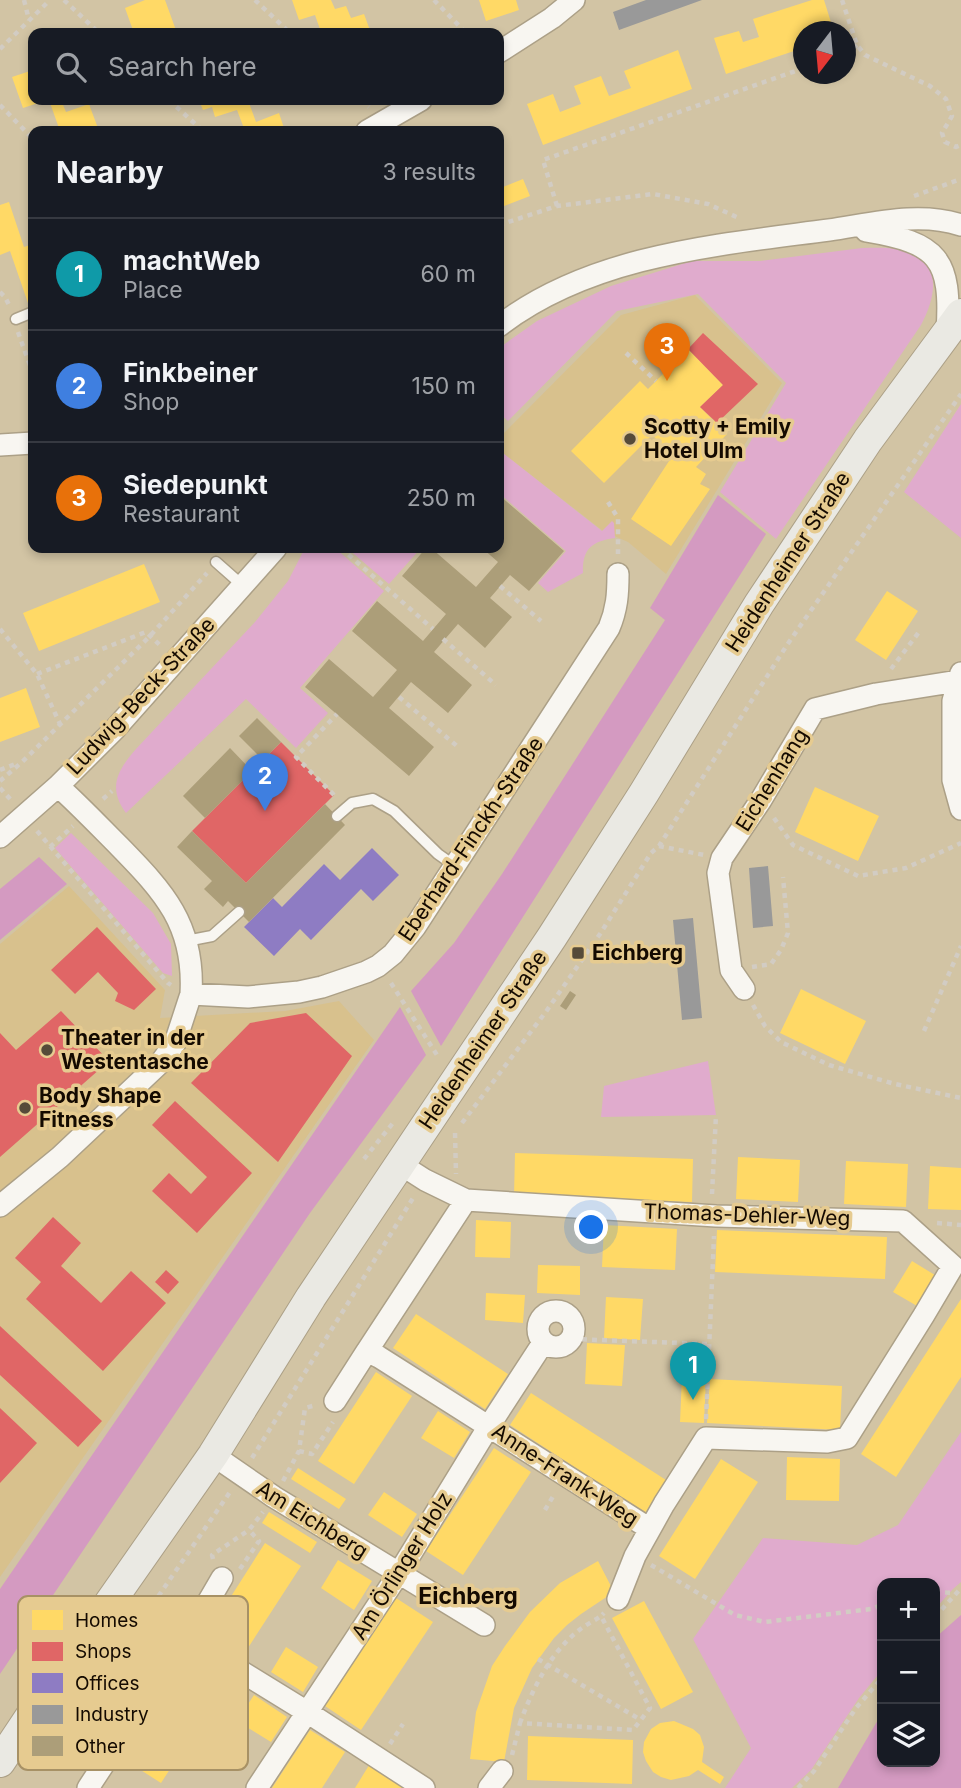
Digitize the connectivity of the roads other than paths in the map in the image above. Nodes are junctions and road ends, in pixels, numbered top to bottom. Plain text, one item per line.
1 (574, 0) edge
2 (504, 49) edge
3 (412, 105) edge
4 (376, 126) edge
5 (961, 225) edge
6 (846, 227) junction
7 (28, 314) edge
8 (16, 319) dead end
9 (504, 322) edge
10 (954, 324) edge
11 (28, 443) edge
12 (0, 445) edge
13 (271, 553) edge
14 (216, 562) road end
15 (618, 574) dead end
16 (242, 585) junction
17 (959, 677) edge
18 (58, 786) junction
19 (961, 809) edge
20 (337, 817) dead end
21 (0, 837) edge
22 (455, 866) junction
23 (239, 912) dead end
24 (186, 941) junction
25 (744, 989) road end
26 (191, 994) junction
27 (400, 1164) junction
28 (461, 1198) junction
29 (0, 1206) edge
30 (543, 1343) junction
31 (367, 1351) junction
32 (335, 1411) road end
33 (489, 1426) junction
34 (706, 1438) joint
35 (213, 1455) junction
36 (650, 1529) junction
37 (399, 1573) junction
38 (222, 1578) road end
39 (114, 1596) edge
40 (212, 1596) edge
41 (618, 1599) road end
42 (484, 1625) dead end
43 (248, 1676) edge
44 (307, 1712) junction
45 (18, 1735) edge
46 (0, 1762) edge
47 (100, 1770) edge
48 (502, 1771) road end
49 (88, 1788) edge
50 (257, 1788) edge
51 (424, 1788) edge
52 (489, 1788) edge

1 - 2 street
3 - 4 street
5 - 6 street
6 - 9 street
6 - 10 street
7 - 8 lane
10 - 27 main road, Heidenheimer Straße
11 - 12 street
13 - 16 street, Ludwig-Beck-Straße
14 - 16 lane
15 - 22 street, Eberhard-Finckh-Straße
16 - 18 street, Ludwig-Beck-Straße
17 - 19 street, Eichenhang
17 - 25 street, Eichenhang
18 - 21 street, Ludwig-Beck-Straße
18 - 24 street
20 - 22 lane
22 - 26 street, Eberhard-Finckh-Straße
23 - 24 lane
24 - 26 street
26 - 29 street
27 - 28 street, Thomas-Dehler-Weg
27 - 35 main road, Heidenheimer Straße
28 - 31 street
28 - 34 street, Thomas-Dehler-Weg
30 - 30 street, Am Örlinger Holz
30 - 33 street, Am Örlinger Holz
31 - 32 street
31 - 33 street, Anne-Frank-Weg
33 - 36 street, Anne-Frank-Weg
33 - 37 street, Am Örlinger Holz
34 - 36 street, Anne-Frank-Weg
35 - 37 street, Am Eichberg
35 - 39 main road, Heidenheimer Straße
36 - 41 street
37 - 42 street, Am Eichberg
37 - 44 street, Am Örlinger Holz
38 - 40 street
43 - 44 street
44 - 50 street, Am Örlinger Holz
44 - 51 street
45 - 46 main road, Heidenheimer Straße
47 - 49 street
48 - 52 street

